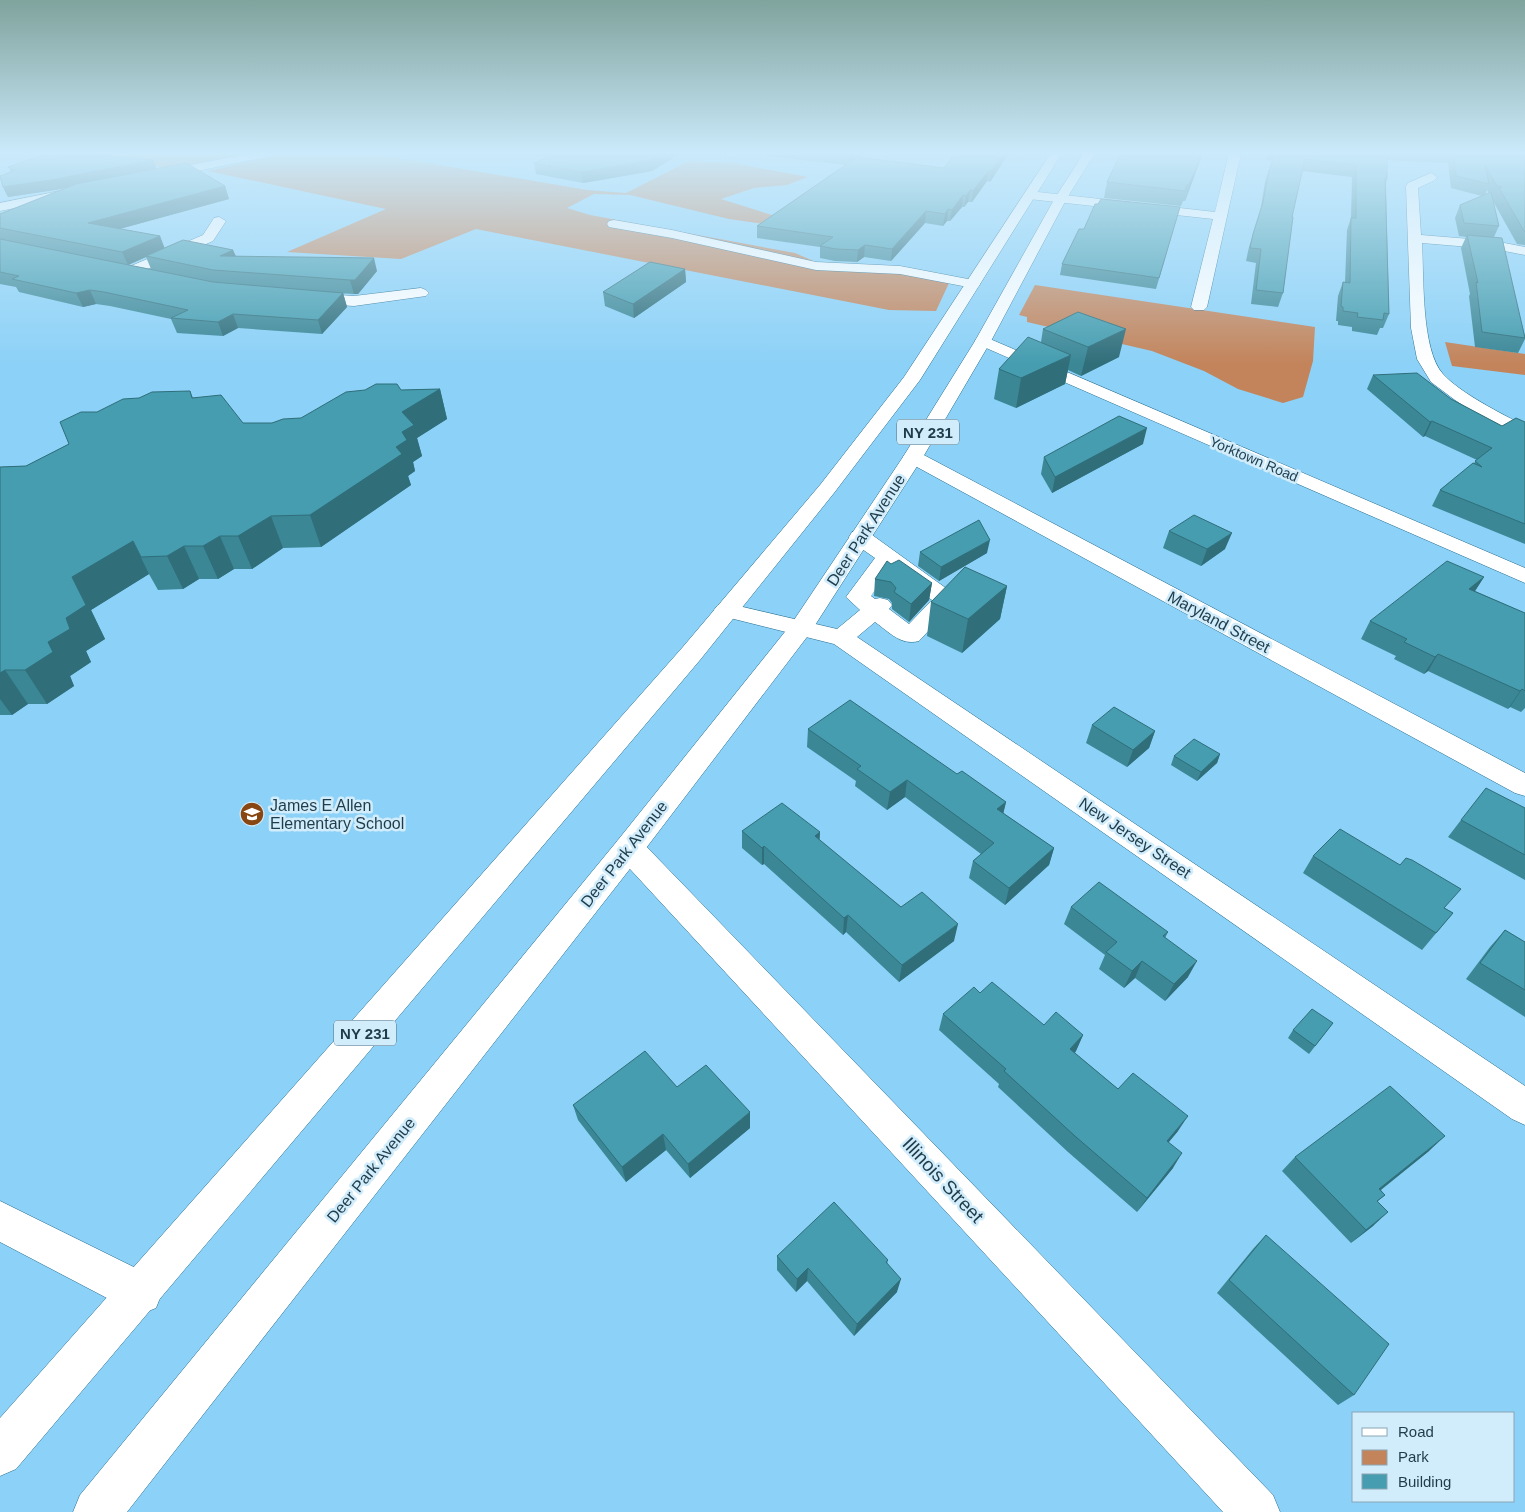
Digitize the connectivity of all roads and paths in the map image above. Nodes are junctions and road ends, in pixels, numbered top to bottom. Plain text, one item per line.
1 (217, 224) edge
2 (614, 224) dead end
3 (1011, 224) edge
4 (1047, 224) edge
5 (1217, 224) edge
6 (1413, 224) edge
7 (1414, 238) junction
8 (1525, 250) edge
9 (110, 268) edge
10 (129, 272) junction
11 (156, 278) edge
12 (973, 284) junction
13 (421, 293) dead end
14 (296, 296) edge
15 (1199, 306) dead end
16 (983, 341) junction
17 (1525, 433) edge
18 (913, 457) junction
19 (860, 537) junction
20 (887, 556) junction
21 (1525, 576) edge
22 (826, 590) junction
23 (871, 604) junction
24 (726, 610) junction
25 (801, 628) junction
26 (842, 638) junction
27 (1525, 786) edge
28 (630, 848) junction
29 (1525, 1107) edge
30 (0, 1221) edge
31 (141, 1292) junction
32 (0, 1453) edge
33 (97, 1512) edge
34 (1256, 1512) edge

1 - 10 street
2 - 12 street
3 - 12 street, NY 231
4 - 16 street, Deer Park Avenue / NY 231
5 - 15 street
6 - 7 street
7 - 8 street
7 - 17 street
9 - 10 street
10 - 11 street
12 - 24 street, NY 231
13 - 14 street
16 - 18 street, Deer Park Avenue / NY 231
16 - 21 street, Yorktown Road
18 - 19 street, Deer Park Avenue / NY 231
18 - 27 street, Maryland Street
19 - 20 street
19 - 22 street, Deer Park Avenue / NY 231
20 - 23 street
20 - 23 street
22 - 23 street
22 - 25 street, Deer Park Avenue / NY 231
23 - 26 street
24 - 25 street, New Jersey Street
24 - 31 street, NY 231
25 - 26 street, New Jersey Street
25 - 28 street, Deer Park Avenue / NY 231
26 - 29 street, New Jersey Street
28 - 33 street, Deer Park Avenue / NY 231
28 - 34 street, Illinois Street
30 - 31 street
31 - 32 street, NY 231

